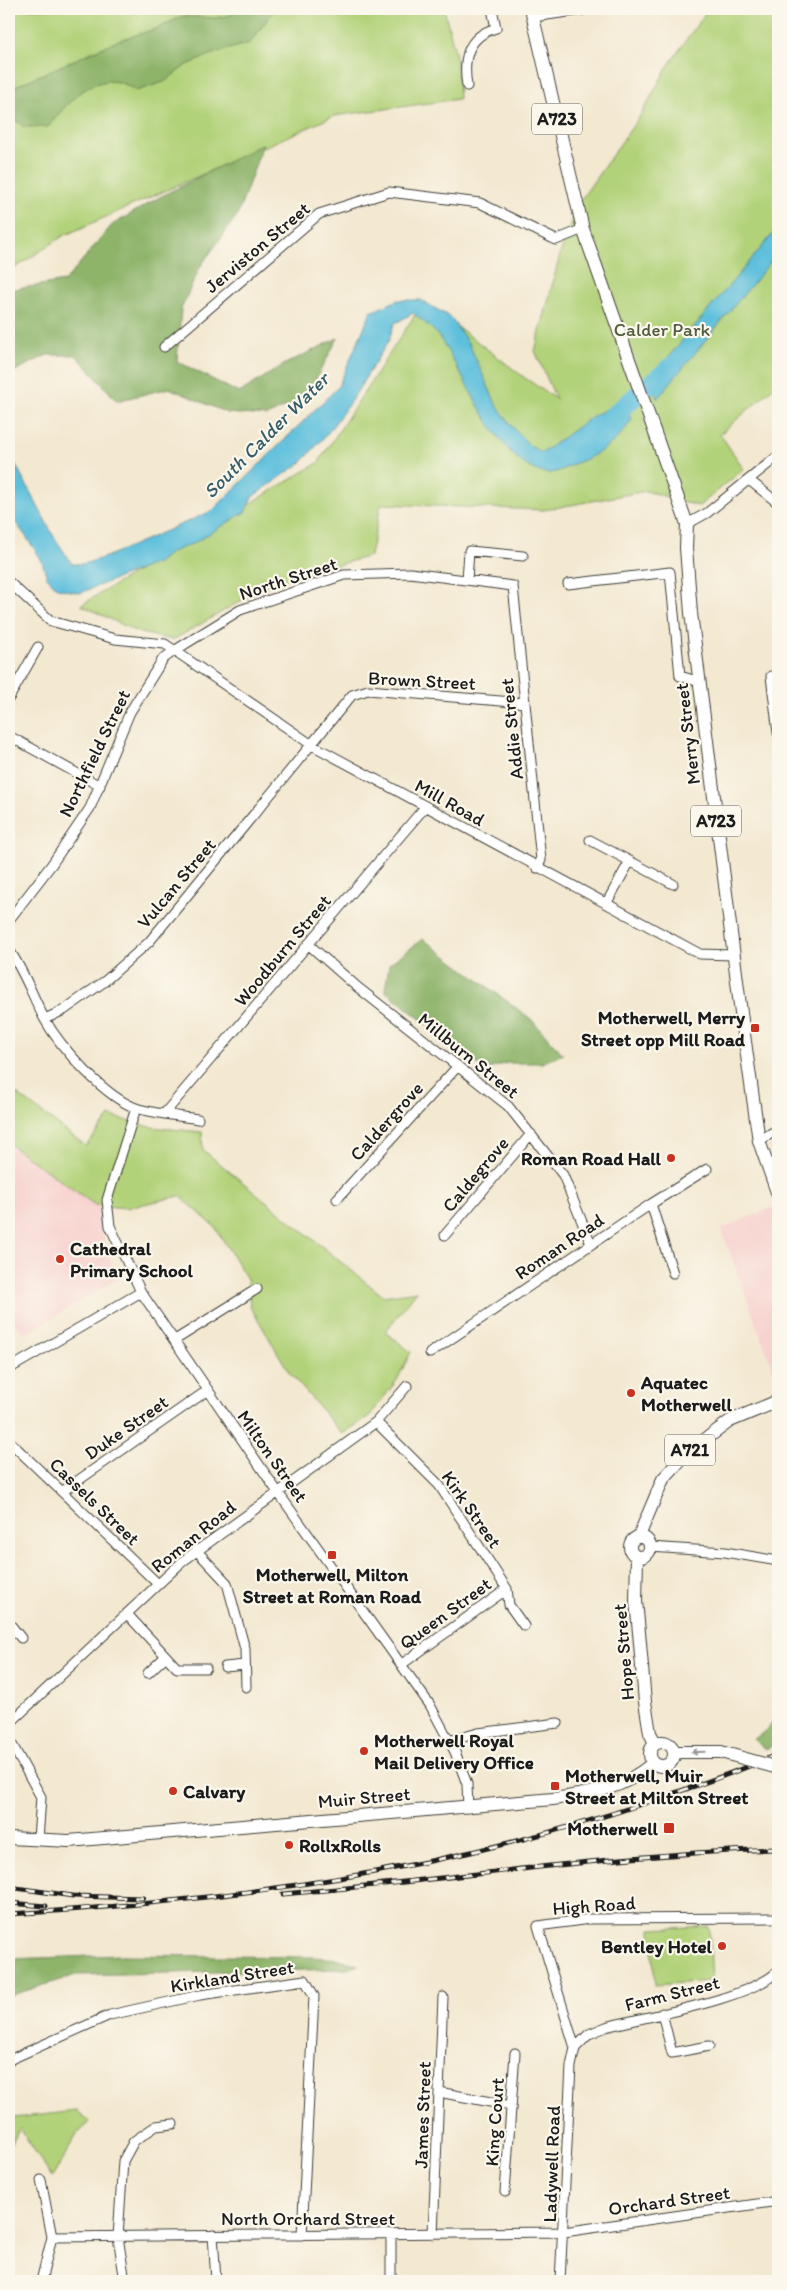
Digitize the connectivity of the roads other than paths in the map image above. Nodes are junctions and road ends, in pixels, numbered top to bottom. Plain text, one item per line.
1 (492, 9) edge
2 (589, 9) edge
3 (532, 13) edge
4 (467, 86) dead end
5 (583, 230) junction
6 (164, 347) dead end
7 (778, 456) edge
8 (749, 480) junction
9 (778, 503) edge
10 (687, 524) junction
11 (523, 556) dead end
12 (467, 580) junction
13 (9, 582) edge
14 (568, 584) dead end
15 (513, 586) joint
16 (38, 647) dead end
17 (174, 651) junction
18 (778, 675) edge
19 (700, 682) junction
20 (9, 698) edge
21 (525, 703) junction
22 (778, 733) edge
23 (9, 736) edge
24 (312, 744) junction
25 (100, 786) junction
26 (425, 807) junction
27 (590, 840) dead end
28 (630, 861) junction
29 (537, 868) junction
30 (673, 884) dead end
31 (606, 904) junction
32 (9, 920) edge
33 (308, 944) junction
34 (9, 950) edge
35 (733, 956) junction
36 (45, 1020) junction
37 (458, 1066) junction
38 (136, 1108) junction
39 (164, 1114) junction
40 (198, 1119) dead end
41 (778, 1129) edge
42 (531, 1134) junction
43 (759, 1141) junction
44 (707, 1169) dead end
45 (778, 1195) edge
46 (338, 1198) dead end
47 (652, 1204) junction
48 (445, 1235) dead end
49 (591, 1244) junction
50 (673, 1273) dead end
51 (257, 1289) dead end
52 (141, 1292) junction
53 (175, 1340) junction
54 (430, 1353) dead end
55 (9, 1372) edge
56 (407, 1386) dead end
57 (208, 1390) junction
58 (778, 1401) edge
59 (376, 1422) junction
60 (9, 1441) edge
61 (63, 1491) junction
62 (277, 1491) junction
63 (639, 1536) junction
64 (650, 1547) junction
65 (196, 1550) junction
66 (637, 1557) junction
67 (778, 1561) edge
68 (158, 1584) junction
69 (507, 1589) junction
70 (127, 1614) junction
71 (9, 1623) edge
72 (524, 1626) dead end
73 (21, 1638) dead end
74 (166, 1656) junction
75 (402, 1664) junction
76 (246, 1665) junction
77 (225, 1666) dead end
78 (206, 1668) dead end
79 (148, 1673) dead end
80 (246, 1687) dead end
81 (9, 1724) edge
82 (558, 1724) dead end
83 (9, 1739) edge
84 (449, 1741) junction
85 (654, 1743) junction
86 (674, 1752) junction
87 (653, 1763) junction
88 (778, 1768) edge
89 (468, 1808) junction
90 (9, 1838) edge
91 (38, 1840) junction
92 (778, 1918) edge
93 (778, 1971) edge
94 (443, 1997) dead end
95 (662, 2013) junction
96 (709, 2046) dead end
97 (575, 2048) junction
98 (515, 2053) dead end
99 (9, 2060) edge
100 (439, 2092) junction
101 (511, 2106) junction
102 (173, 2124) dead end
103 (41, 2180) dead end
104 (505, 2192) dead end
105 (778, 2201) edge
106 (564, 2232) junction
107 (302, 2234) junction
108 (391, 2234) junction
109 (433, 2234) junction
110 (213, 2235) junction
111 (52, 2237) junction
112 (118, 2237) junction
113 (41, 2281) edge
114 (125, 2281) edge
115 (216, 2281) edge
116 (391, 2281) edge
117 (560, 2281) edge

1 - 4 street
2 - 3 street
3 - 5 main road, A723
5 - 6 street, Jerviston Street
5 - 10 main road, Merry Street / A723
7 - 8 street
8 - 9 street
8 - 10 street
10 - 19 main road, Merry Street / A723
11 - 12 street
12 - 15 street, North Street
12 - 17 street, North Street
13 - 17 street, Mill Road
14 - 19 street
15 - 21 street, Addie Street
16 - 20 street
17 - 24 street, Mill Road
17 - 25 street, Northfield Street
18 - 22 street
19 - 35 main road, Merry Street / A723
21 - 24 street, Brown Street
21 - 29 street, Addie Street
23 - 25 street
24 - 26 street, Mill Road
24 - 36 street, Vulcan Street
25 - 32 street, Northfield Street
26 - 29 street, Mill Road
26 - 33 street, Woodburn Street
27 - 28 street
28 - 30 street
28 - 31 street
29 - 31 street, Mill Road
31 - 35 street, Mill Road
33 - 37 street, Millburn Street
33 - 39 street, Woodburn Street
34 - 36 street
35 - 43 main road, Merry Street / A723
36 - 38 street
37 - 42 street, Millburn Street
37 - 46 street, Caldergrove
38 - 39 street
38 - 52 street, Milton Street
39 - 40 street
41 - 43 street
42 - 48 street, Caldegrove
42 - 49 street, Millburn Street
43 - 45 main road, Merry Street / A723
44 - 47 street, Roman Road
47 - 49 street, Roman Road
47 - 50 street
49 - 54 street, Roman Road
51 - 53 street
52 - 53 street, Milton Street
52 - 55 street
53 - 57 street, Milton Street
56 - 59 street, Roman Road
57 - 61 street, Duke Street
57 - 62 street, Milton Street
58 - 63 main road, A721
59 - 62 street, Roman Road
59 - 69 street, Kirk Street
60 - 61 street, Cassels Street
61 - 68 street, Cassels Street
62 - 65 street, Roman Road
62 - 75 street, Milton Street
63 - 64 main road
63 - 66 main road, A721
64 - 66 main road
64 - 67 street
65 - 68 street, Roman Road
65 - 76 street
66 - 85 main road, Hope Street / A721
68 - 70 street, Roman Road
69 - 72 street, Kirk Street
69 - 75 street, Queen Street
70 - 74 street
70 - 81 street, Roman Road
71 - 73 street
74 - 78 street
74 - 79 street
75 - 84 street, Milton Street
76 - 77 street
76 - 80 street
82 - 84 street
83 - 91 street
84 - 89 street, Milton Street
85 - 86 main road
85 - 87 main road, A721
86 - 87 main road
88 -> 86 main road, bridge
87 - 89 main road, Muir Street
89 - 91 main road, Muir Street
90 - 91 main road, Muir Street
92 - 97 street, High Road
93 - 95 street, Farm Street
94 - 100 street, James Street
95 - 96 street
95 - 97 street, Farm Street
97 - 106 street, Ladywell Road
98 - 101 street, King Court
99 - 107 street, Kirkland Street
100 - 101 street
100 - 109 street, James Street
101 - 104 street, King Court
102 - 112 street
103 - 111 street
105 - 106 street, Orchard Street
106 - 109 street, North Orchard Street
106 - 117 street, Ladywell Road
107 - 108 street, North Orchard Street
107 - 110 street, North Orchard Street
108 - 109 street, North Orchard Street
108 - 116 street
110 - 112 street, North Orchard Street
110 - 115 street
111 - 112 street, North Orchard Street
111 - 113 street
112 - 114 street

